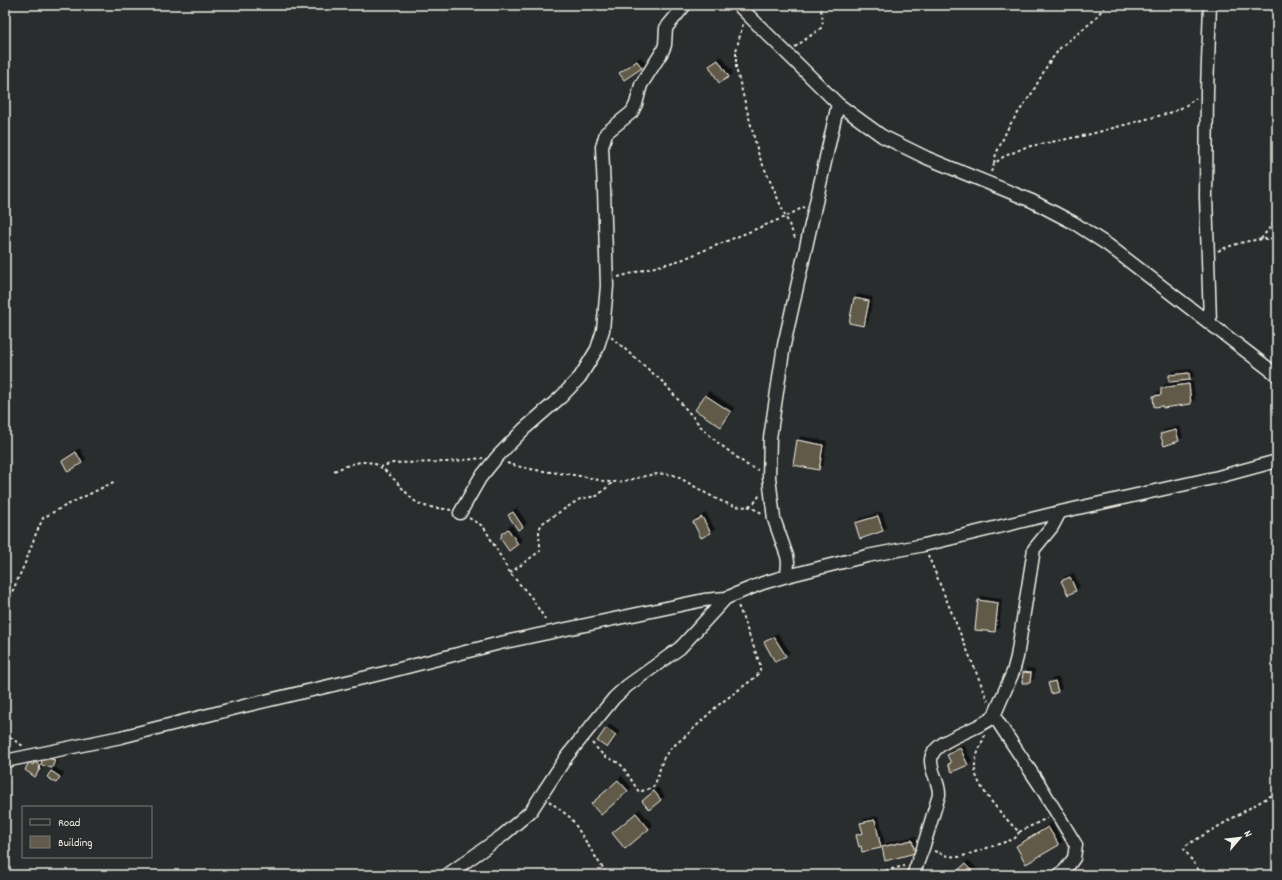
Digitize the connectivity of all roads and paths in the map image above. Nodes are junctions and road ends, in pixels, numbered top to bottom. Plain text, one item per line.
1 (685, 5) edge
2 (820, 5) edge
3 (1106, 5) edge
4 (1210, 5) edge
5 (742, 9) edge
6 (786, 54) junction
7 (1207, 90) junction
8 (838, 104) junction
9 (994, 164) junction
10 (987, 183) junction
11 (816, 201) junction
12 (785, 217) junction
13 (1277, 218) edge
14 (1277, 238) edge
15 (1261, 239) junction
16 (804, 256) junction
17 (1207, 258) junction
18 (607, 286) junction
19 (1210, 322) junction
20 (603, 330) junction
21 (1277, 375) edge
22 (497, 457) junction
23 (1277, 462) edge
24 (380, 466) junction
25 (334, 471) dead end
26 (769, 475) junction
27 (116, 481) dead end
28 (613, 482) junction
29 (1060, 512) junction
30 (460, 513) junction
31 (924, 545) junction
32 (510, 573) junction
33 (787, 576) junction
34 (730, 596) junction
35 (5, 608) edge
36 (552, 632) junction
37 (991, 719) junction
38 (5, 734) edge
39 (584, 735) junction
40 (38, 755) junction
41 (5, 761) edge
42 (1277, 792) edge
43 (542, 796) junction
44 (1058, 814) junction
45 (1019, 832) junction
46 (923, 848) junction
47 (917, 863) junction
48 (1028, 870) dead end
49 (447, 875) edge
50 (607, 875) edge
51 (868, 875) edge
52 (913, 875) edge
53 (1024, 875) edge
54 (1059, 875) edge
55 (1202, 875) edge

1 - 18 street
2 - 6 path
3 - 9 path
4 - 7 street
5 - 6 street
5 - 12 path
6 - 8 street
7 - 9 path
7 - 17 street
8 - 10 street
8 - 11 street
9 - 10 path
10 - 19 street
11 - 12 path
11 - 16 street
12 - 16 path
12 - 18 path
13 - 15 path
14 - 15 path
15 - 17 path
16 - 26 street
17 - 19 street
18 - 20 street
19 - 21 street
20 - 22 street
20 - 26 path
22 - 24 path
22 - 28 path
22 - 30 street
23 - 29 street
24 - 25 path
24 - 30 path
26 - 28 path
26 - 33 street
27 - 35 path
28 - 32 path
29 - 31 street
29 - 37 street
30 - 32 path
31 - 33 street
31 - 37 path
32 - 36 path
33 - 34 street
34 - 36 street
34 - 39 street
34 - 39 path
36 - 40 street
37 - 44 street
37 - 45 path
37 - 46 street
38 - 40 path
39 - 43 street
40 - 41 street
42 - 55 path
43 - 49 street
43 - 50 path
44 - 45 path
44 - 54 street
45 - 46 path
46 - 47 street
47 - 51 path
47 - 52 street
48 - 53 path

